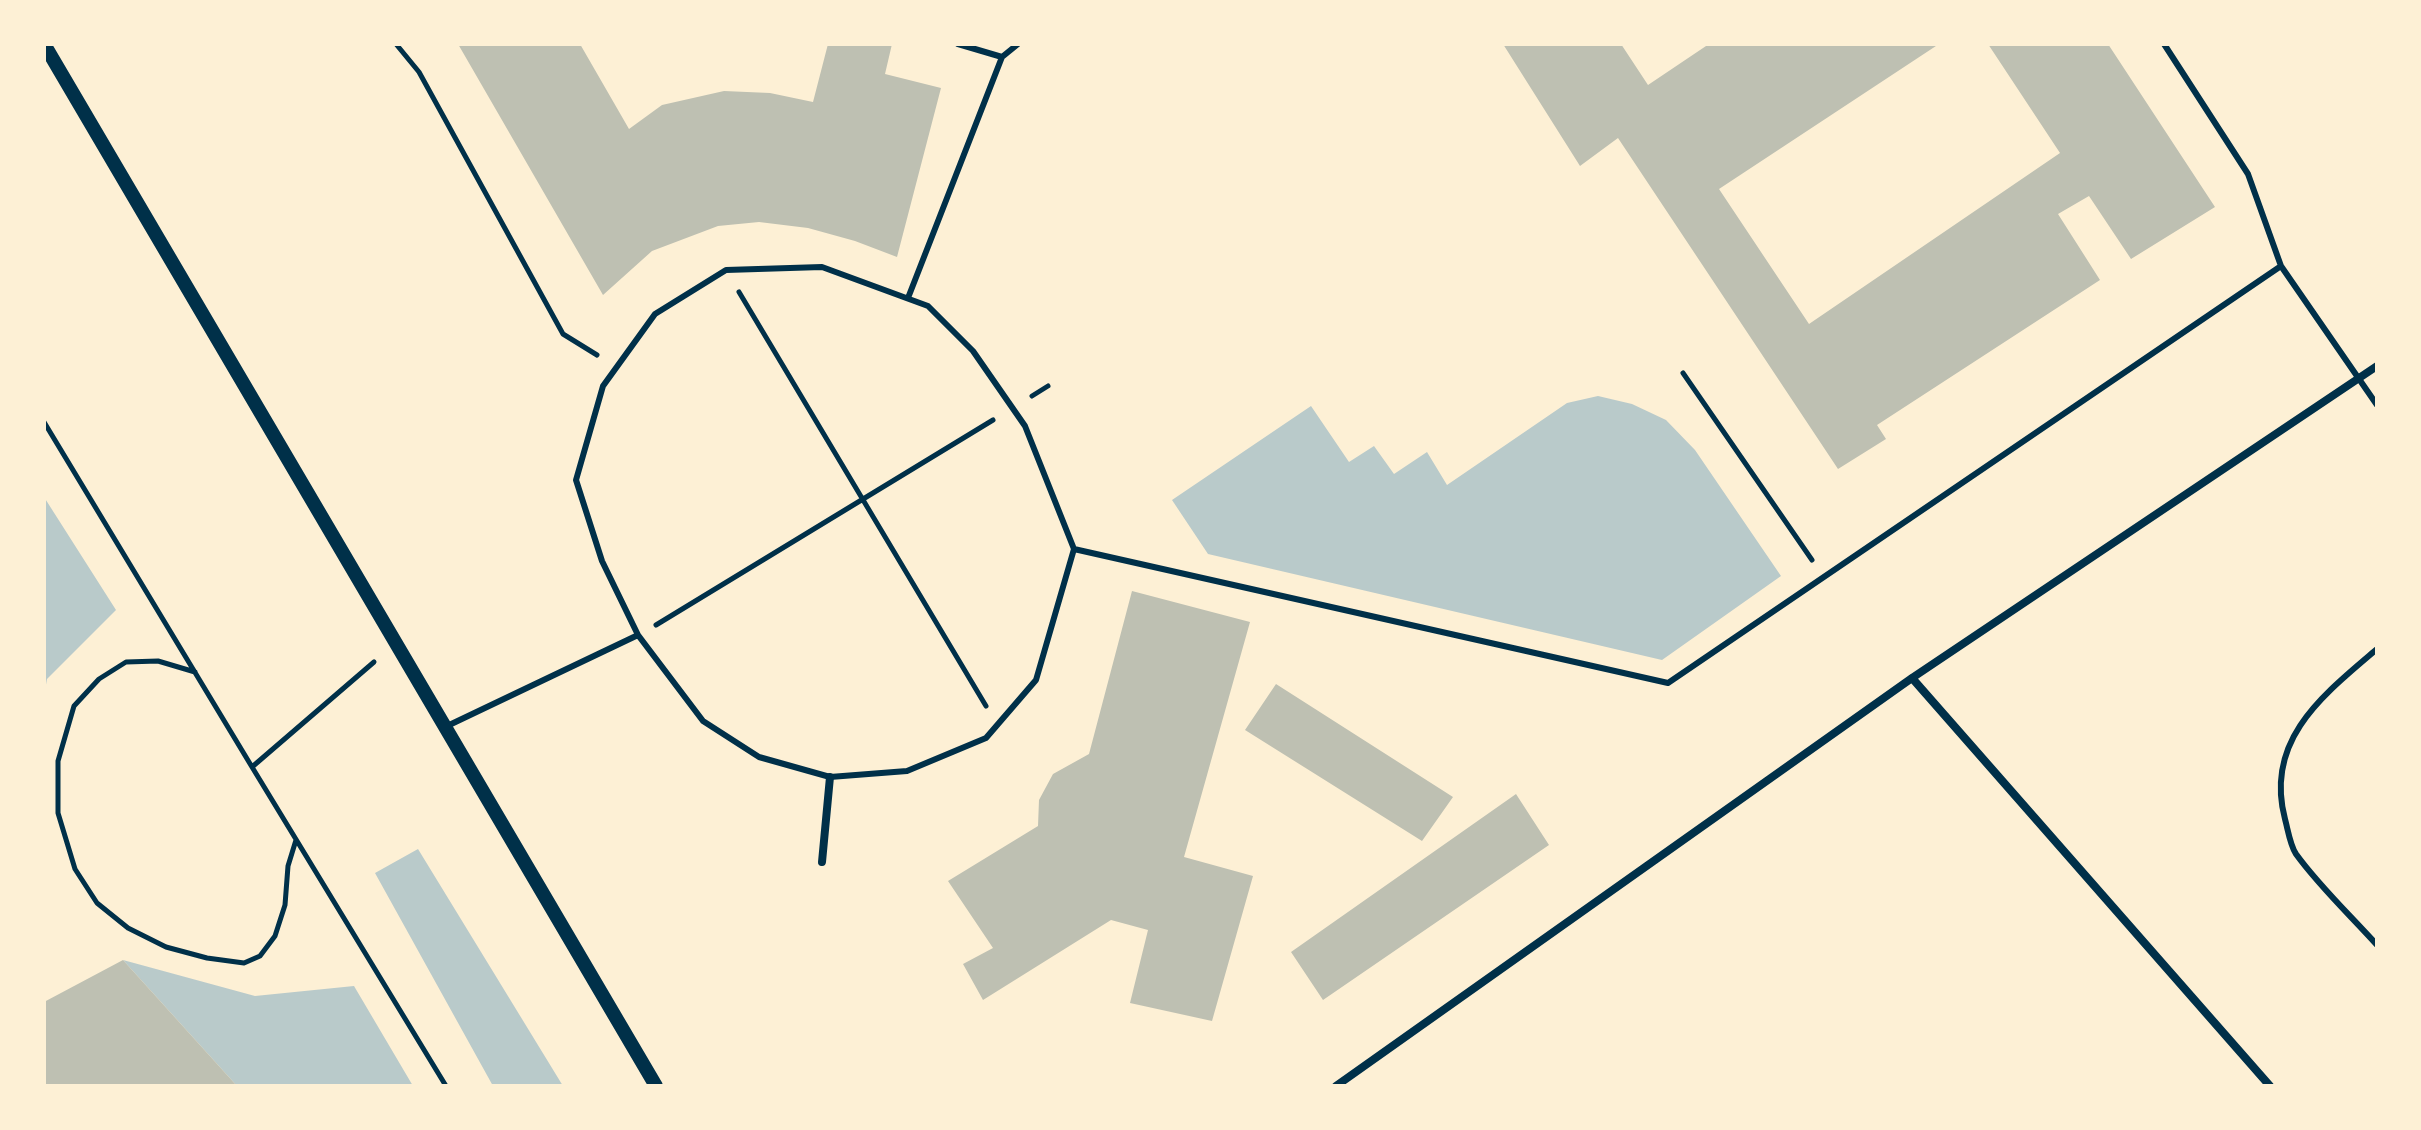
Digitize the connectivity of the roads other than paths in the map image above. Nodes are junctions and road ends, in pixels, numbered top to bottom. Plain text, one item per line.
1 (44, 44) edge
2 (958, 44) edge
3 (1018, 44) edge
4 (2164, 44) edge
5 (1002, 57) junction
6 (2281, 266) junction
7 (908, 298) junction
8 (2377, 366) edge
9 (2357, 379) junction
10 (2377, 405) edge
11 (1074, 549) junction
12 (638, 635) junction
13 (2377, 649) edge
14 (1912, 678) junction
15 (445, 727) junction
16 (830, 777) junction
17 (822, 862) dead end
18 (2377, 945) edge
19 (656, 1086) edge
20 (1336, 1086) edge
21 (2270, 1086) edge

1 - 15 street
2 - 5 lane
3 - 5 lane
4 - 6 lane
5 - 7 lane
6 - 9 lane
6 - 11 lane
7 - 11 lane
7 - 12 lane
8 - 9 street
9 - 10 lane
9 - 14 street
11 - 16 lane
12 - 15 lane
12 - 16 lane
13 - 18 lane
14 - 20 street
14 - 21 street
15 - 19 street
16 - 17 street

